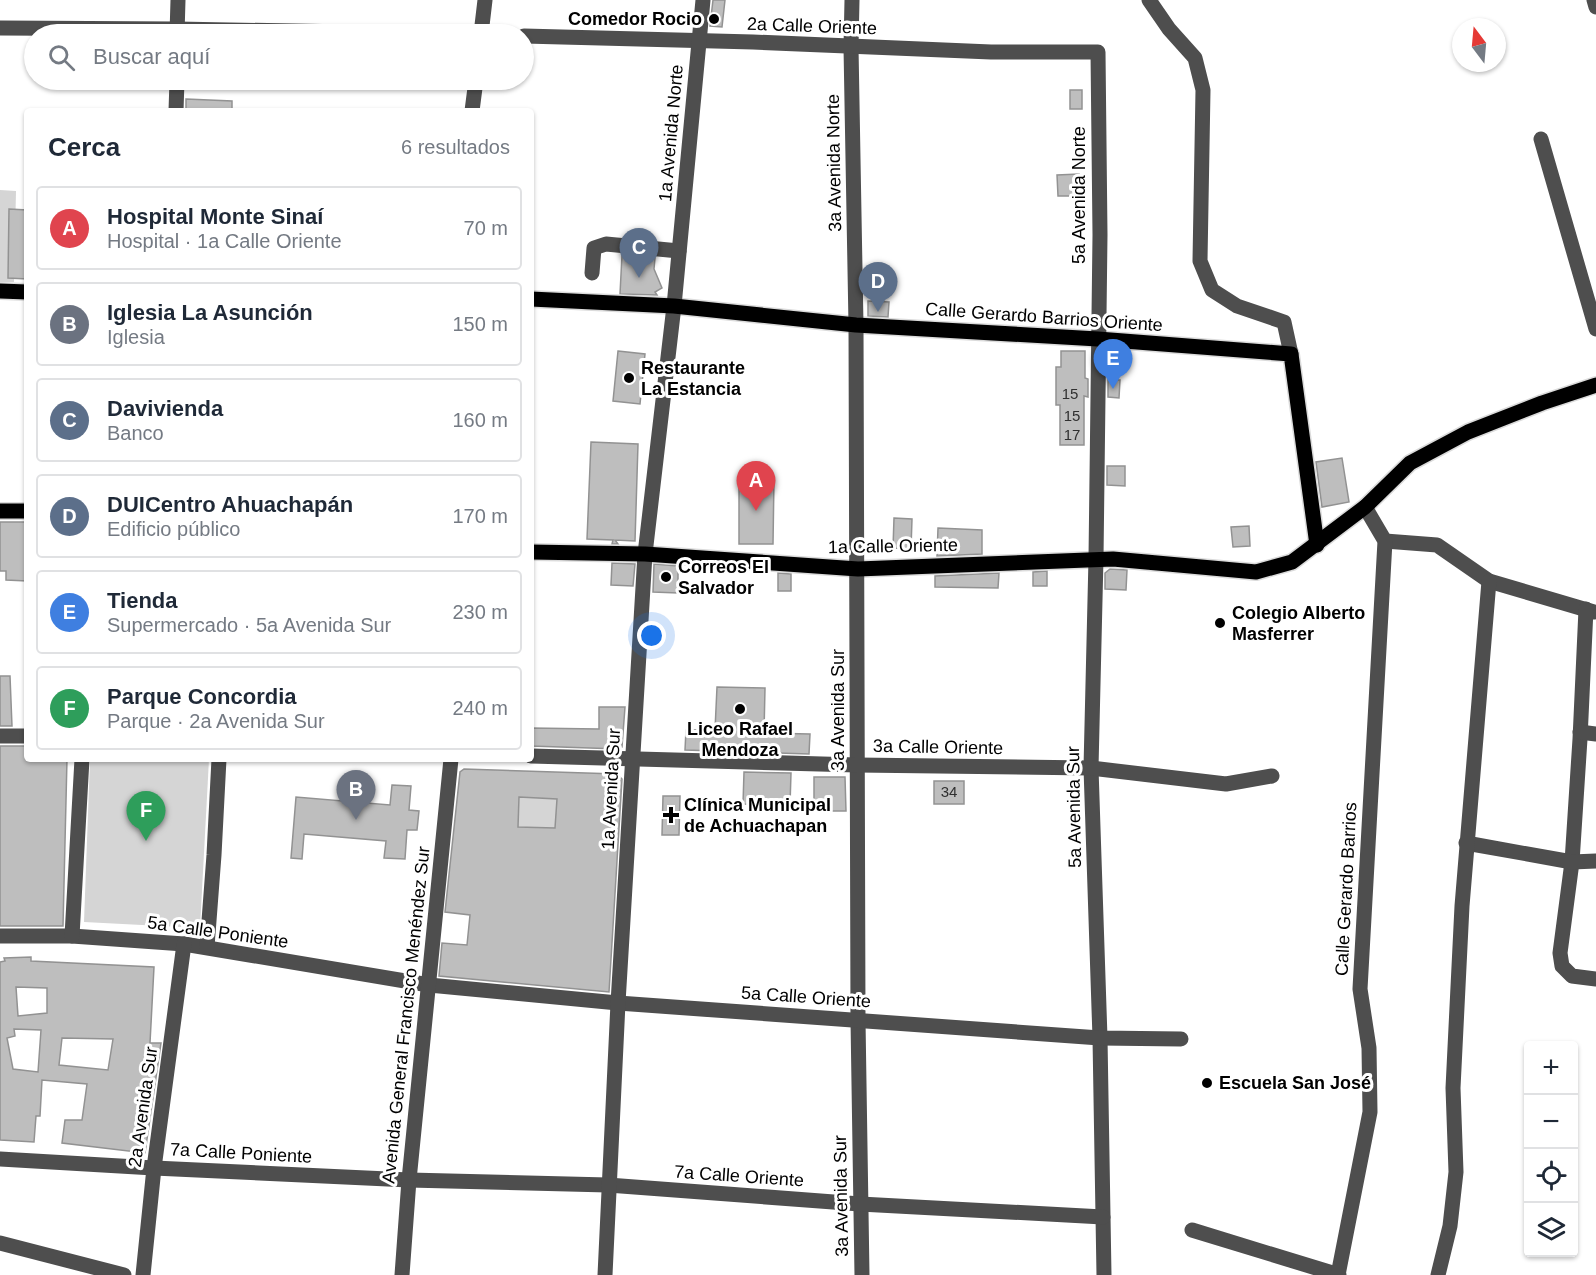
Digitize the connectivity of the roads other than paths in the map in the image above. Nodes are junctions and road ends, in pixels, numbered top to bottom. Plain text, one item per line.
1 (178, 0) edge
2 (485, 0) edge
3 (703, 0) edge
4 (852, 0) edge
5 (1149, 0) edge
6 (1594, 0) edge
7 (1596, 7) edge
8 (177, 24) edge
9 (482, 24) edge
10 (0, 28) edge
11 (24, 29) edge
12 (534, 36) edge
13 (699, 41) junction
14 (851, 47) junction
15 (1098, 52) joint
16 (177, 90) edge
17 (475, 90) edge
18 (176, 108) edge
19 (472, 108) edge
20 (1541, 139) dead end
21 (680, 251) junction
22 (592, 273) dead end
23 (0, 291) edge
24 (24, 292) edge
25 (534, 299) edge
26 (674, 306) junction
27 (856, 325) junction
28 (1596, 329) edge
29 (1098, 339) junction
30 (1291, 354) junction
31 (1596, 385) edge
32 (1365, 507) junction
33 (0, 511) edge
34 (24, 512) edge
35 (1384, 541) junction
36 (1317, 545) junction
37 (534, 552) edge
38 (645, 554) junction
39 (1096, 558) junction
40 (858, 569) junction
41 (1489, 581) junction
42 (1591, 611) edge
43 (1588, 733) edge
44 (0, 736) edge
45 (24, 736) edge
46 (534, 756) edge
47 (632, 760) junction
48 (82, 762) edge
49 (219, 762) edge
50 (452, 762) edge
51 (857, 765) junction
52 (1091, 768) junction
53 (1272, 776) dead end
54 (1466, 843) junction
55 (1596, 861) edge
56 (1572, 862) junction
57 (0, 936) edge
58 (72, 936) junction
59 (184, 944) junction
60 (207, 947) junction
61 (1596, 979) edge
62 (429, 985) junction
63 (618, 1003) junction
64 (858, 1020) junction
65 (1100, 1038) junction
66 (1181, 1039) dead end
67 (0, 1159) edge
68 (154, 1168) junction
69 (409, 1180) junction
70 (608, 1185) junction
71 (860, 1204) junction
72 (1102, 1217) junction
73 (1192, 1230) dead end
74 (0, 1243) edge
75 (124, 1275) edge
76 (143, 1275) edge
77 (402, 1275) edge
78 (605, 1275) edge
79 (862, 1275) edge
80 (1104, 1275) edge
81 (1339, 1275) edge
82 (1438, 1275) edge

1 - 8 street
2 - 9 street
3 - 13 street, 1a Avenida Norte
4 - 14 street, 3a Avenida Norte
5 - 30 street
6 - 7 street
10 - 11 street
12 - 13 street, 2a Calle Oriente
13 - 14 street, 2a Calle Oriente
13 - 21 street, 1a Avenida Norte
14 - 15 street, 2a Calle Oriente
14 - 27 street, 3a Avenida Norte
15 - 29 street, 5a Avenida Norte
16 - 18 street
17 - 19 street
20 - 28 street
21 - 22 street
21 - 26 street, 1a Avenida Norte
23 - 24 main road
25 - 26 main road, Calle Gerardo Barrios Oriente
26 - 27 main road, Calle Gerardo Barrios Oriente
26 - 38 street, 1a Avenida Sur
27 - 29 main road, Calle Gerardo Barrios Oriente
27 - 40 street, 3a Avenida Sur
29 - 30 main road, Calle Gerardo Barrios Oriente
29 - 39 street, 5a Avenida Sur
30 - 36 main road
31 - 32 main road
32 - 35 street
32 - 36 main road
33 - 34 main road
35 - 41 street
35 - 81 street, Calle Gerardo Barrios
36 - 39 main road, 1a Calle Oriente
37 - 38 main road, 1a Calle Oriente
38 - 40 main road, 1a Calle Oriente
38 - 47 street, 1a Avenida Sur
39 - 40 main road, 1a Calle Oriente
39 - 52 street, 5a Avenida Sur
40 - 51 street, 3a Avenida Sur
41 - 42 street
41 - 54 street
42 - 43 street
43 - 56 street
44 - 45 street
46 - 47 street, 3a Calle Oriente
47 - 51 street, 3a Calle Oriente
47 - 63 street, 1a Avenida Sur
48 - 58 street
49 - 60 street
50 - 62 street, Avenida General Francisco Menéndez Sur
51 - 52 street, 3a Calle Oriente
51 - 64 street, 3a Avenida Sur
52 - 53 street, 3a Calle Oriente
52 - 65 street, 5a Avenida Sur
54 - 56 street
54 - 82 street
55 - 56 street
56 - 61 street
57 - 58 street, 5a Calle Poniente
58 - 59 street, 5a Calle Poniente
59 - 60 street, 5a Calle Poniente
59 - 68 street, 2a Avenida Sur
60 - 62 street, 5a Calle Poniente
62 - 63 street, 5a Calle Oriente
62 - 69 street, Avenida General Francisco Menéndez Sur
63 - 64 street, 5a Calle Oriente
63 - 70 street, 1a Avenida Sur
64 - 65 street, 5a Calle Oriente
64 - 71 street, 3a Avenida Sur
65 - 66 street, 5a Calle Oriente
65 - 72 street, 5a Avenida Sur
67 - 68 street, 7a Calle Poniente
68 - 69 street, 7a Calle Poniente
68 - 76 street, 2a Avenida Sur
69 - 70 street, 7a Calle Oriente
69 - 77 street, Avenida General Francisco Menéndez Sur
70 - 71 street, 7a Calle Oriente
70 - 78 street, 1a Avenida Sur
71 - 72 street, 7a Calle Oriente
71 - 79 street, 3a Avenida Sur
72 - 80 street, 5a Avenida Sur
73 - 81 street
74 - 75 street

